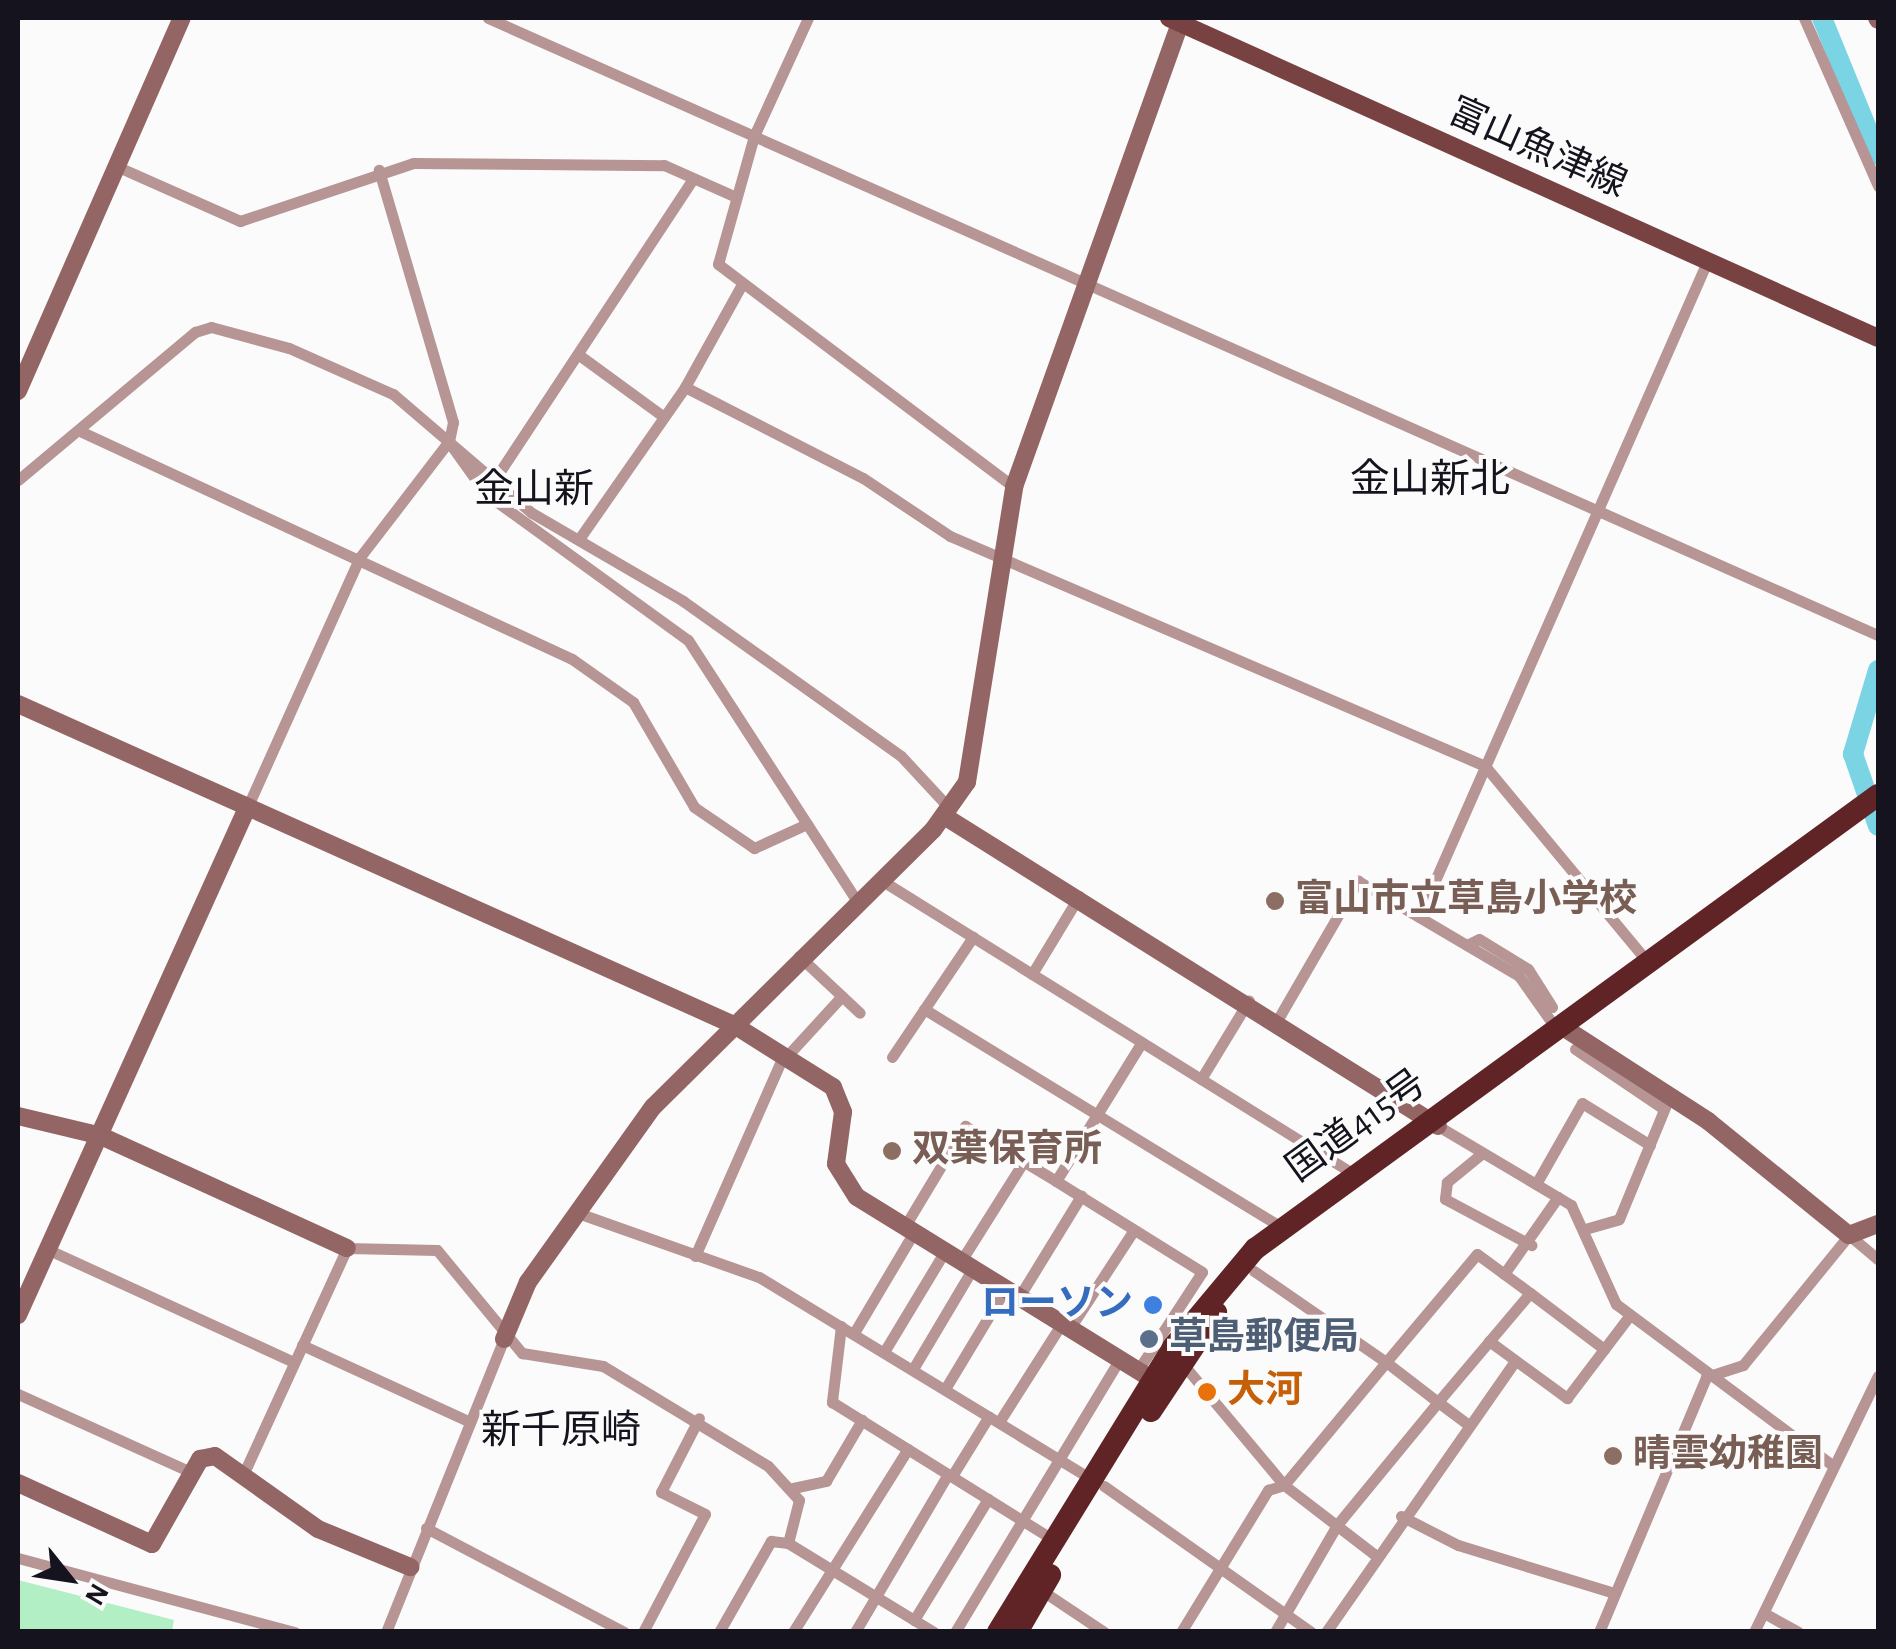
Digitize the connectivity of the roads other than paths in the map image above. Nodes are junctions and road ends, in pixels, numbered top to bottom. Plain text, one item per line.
1 (182, 18) edge
2 (488, 18) edge
3 (808, 18) edge
4 (1804, 18) edge
5 (1177, 19) edge
6 (754, 136) junction
7 (116, 166) junction
8 (379, 170) junction
9 (693, 179) junction
10 (1878, 186) edge
11 (734, 196) junction
12 (1707, 262) junction
13 (1086, 282) junction
14 (741, 286) junction
15 (1878, 338) edge
16 (579, 355) junction
17 (685, 387) junction
18 (18, 392) edge
19 (664, 417) junction
20 (82, 432) junction
21 (449, 441) junction
22 (18, 480) edge
23 (493, 482) junction
24 (1014, 487) junction
25 (1598, 510) junction
26 (579, 539) junction
27 (1003, 555) junction
28 (360, 557) junction
29 (1878, 635) edge
30 (18, 704) edge
31 (1485, 766) junction
32 (1878, 795) edge
33 (246, 808) junction
34 (1878, 810) edge
35 (947, 812) junction
36 (1855, 819) junction
37 (808, 824) junction
38 (882, 880) junction
39 (1079, 896) junction
40 (858, 901) junction
41 (1419, 917) junction
42 (972, 936) junction
43 (1467, 945) junction
44 (800, 956) junction
45 (1646, 961) junction
46 (1032, 974) junction
47 (842, 996) junction
48 (1248, 1000) junction
49 (924, 1009) junction
50 (860, 1014) dead end
51 (1278, 1019) junction
52 (734, 1024) junction
53 (1562, 1029) junction
54 (1142, 1042) junction
55 (785, 1055) junction
56 (892, 1058) dead end
57 (1200, 1079) junction
58 (1667, 1102) junction
59 (1096, 1112) junction
60 (18, 1116) edge
61 (1433, 1123) junction
62 (101, 1136) junction
63 (1650, 1145) junction
64 (1480, 1155) junction
65 (1024, 1162) junction
66 (1352, 1173) junction
67 (1056, 1181) junction
68 (1536, 1184) junction
69 (1080, 1196) junction
70 (1558, 1197) junction
71 (575, 1212) junction
72 (1878, 1224) edge
73 (1281, 1227) junction
74 (909, 1229) junction
75 (1585, 1229) junction
76 (1134, 1230) junction
77 (1849, 1235) junction
78 (1531, 1244) junction
79 (347, 1248) junction
80 (49, 1250) junction
81 (945, 1251) junction
82 (695, 1256) junction
83 (1878, 1258) edge
84 (967, 1265) junction
85 (1254, 1270) junction
86 (1504, 1274) junction
87 (1012, 1292) junction
88 (1530, 1293) junction
89 (18, 1315) edge
90 (1630, 1315) junction
91 (841, 1326) junction
92 (1066, 1326) junction
93 (854, 1334) junction
94 (504, 1339) junction
95 (1489, 1341) junction
96 (302, 1345) junction
97 (1604, 1349) junction
98 (884, 1352) junction
99 (1120, 1358) junction
100 (294, 1362) junction
101 (1386, 1362) junction
102 (1182, 1363) junction
103 (1514, 1364) junction
104 (912, 1370) junction
105 (1878, 1376) edge
106 (1706, 1377) junction
107 (1152, 1379) junction
108 (945, 1389) junction
109 (18, 1394) edge
110 (1438, 1402) junction
111 (699, 1418) junction
112 (994, 1419) junction
113 (862, 1420) junction
114 (470, 1422) junction
115 (1469, 1425) junction
116 (908, 1449) junction
117 (1058, 1458) junction
118 (1833, 1466) junction
119 (193, 1473) junction
120 (242, 1475) junction
121 (950, 1475) junction
122 (1098, 1482) junction
123 (18, 1483) edge
124 (1284, 1485) junction
125 (793, 1488) junction
126 (988, 1499) junction
127 (1402, 1516) junction
128 (1021, 1520) junction
129 (1337, 1525) junction
130 (426, 1528) junction
131 (1054, 1540) junction
132 (788, 1544) junction
133 (1374, 1554) junction
134 (18, 1558) edge
135 (410, 1567) junction
136 (1220, 1568) junction
137 (831, 1569) junction
138 (1041, 1590) junction
139 (1611, 1592) junction
140 (876, 1596) junction
141 (1764, 1614) junction
142 (1284, 1616) junction
143 (922, 1627) edge
144 (295, 1632) edge
145 (386, 1632) edge
146 (624, 1632) edge
147 (643, 1632) edge
148 (720, 1632) edge
149 (793, 1632) edge
150 (855, 1632) edge
151 (955, 1632) edge
152 (998, 1632) edge
153 (1018, 1632) edge
154 (1104, 1632) edge
155 (1181, 1632) edge
156 (1275, 1632) edge
157 (1310, 1632) edge
158 (1326, 1632) edge
159 (1599, 1632) edge
160 (1754, 1632) edge
161 (1798, 1632) edge

1 - 7 street
2 - 6 street
3 - 6 street
4 - 10 street
5 - 12 main road, 富山魚津線
5 - 13 street
6 - 11 street
6 - 13 street
7 - 8 street
7 - 18 street
8 - 9 street
8 - 21 street
9 - 11 street
9 - 16 street
11 - 14 street
12 - 15 main road, 富山魚津線
12 - 25 street
13 - 24 street
13 - 25 street
14 - 17 street
14 - 24 street
16 - 19 street
16 - 23 street
17 - 19 street
17 - 27 street
19 - 26 street
20 - 21 street
20 - 22 street
20 - 28 street
21 - 23 street
21 - 28 street
21 - 37 street
23 - 26 street
24 - 27 street
25 - 29 street
25 - 31 street
26 - 35 street
27 - 31 street
27 - 35 street
28 - 33 street
28 - 37 street
30 - 33 street
31 - 41 street
31 - 45 street
32 - 36 highway, 国道415号
33 - 52 street
33 - 62 street
34 - 36 highway, 国道415号
35 - 38 street
35 - 39 street
36 - 45 highway, 国道415号
36 - 53 highway, 国道415号
37 - 40 street
38 - 40 street
38 - 42 street
39 - 46 street
39 - 48 street
40 - 44 street
41 - 43 street
41 - 51 street
42 - 46 street
42 - 49 street
43 - 53 street
43 - 53 street
44 - 47 street
44 - 52 street
45 - 53 highway, 国道415号
46 - 54 street
47 - 50 street
47 - 55 street
48 - 51 street
48 - 57 street
49 - 56 street
49 - 59 street
51 - 61 street
52 - 55 street
52 - 71 street
53 - 58 street
53 - 61 highway, 国道415号
54 - 57 street
54 - 59 street
55 - 74 street
55 - 82 street
57 - 66 street
58 - 63 street
58 - 77 street
59 - 67 street
59 - 73 street
60 - 62 street
61 - 64 street
61 - 66 highway, 国道415号
61 - 85 highway, 国道415号
62 - 79 street
62 - 80 street
63 - 68 street
63 - 75 street
64 - 68 street
64 - 78 street
65 - 67 street
65 - 74 street
65 - 84 street
66 - 73 highway, 国道415号
67 - 69 street
68 - 70 street
69 - 76 street
69 - 87 street
70 - 75 street
70 - 78 street
71 - 82 street
71 - 94 street
72 - 77 street
73 - 107 highway, 国道415号
74 - 81 street
74 - 93 street
75 - 90 street
76 - 92 street
76 - 107 street
77 - 83 street
77 - 106 street
78 - 86 street
79 - 94 street
79 - 96 street
80 - 89 street
80 - 100 street
81 - 84 street
81 - 98 street
82 - 91 street
84 - 87 street
84 - 104 street
85 - 101 street
85 - 102 highway, 国道415号
86 - 88 street
86 - 101 street
87 - 92 street
87 - 108 street
88 - 95 street
88 - 97 street
90 - 97 street
90 - 106 street
91 - 93 street
91 - 113 street
92 - 99 street
92 - 112 street
93 - 98 street
94 - 111 street
94 - 114 street
95 - 103 street
95 - 110 street
96 - 100 street
96 - 114 street
97 - 103 street
98 - 104 street
99 - 107 street
99 - 117 street
100 - 120 street
101 - 110 street
101 - 124 street
102 - 107 highway, 国道415号
102 - 124 street
103 - 115 street
104 - 108 street
105 - 118 street
106 - 118 street
106 - 139 street
107 - 122 highway, 国道415号
108 - 112 street
109 - 119 street
110 - 115 street
110 - 129 street
111 - 125 street
111 - 147 street
112 - 117 street
112 - 121 street
113 - 116 street
113 - 125 street
114 - 130 street
115 - 127 street
116 - 121 street
116 - 137 street
117 - 122 street
117 - 128 street
118 - 141 street
119 - 120 street
119 - 123 street
120 - 135 street
121 - 126 street
121 - 140 street
122 - 131 highway, 国道415号
122 - 136 street
122 - 138 highway, 国道415号
124 - 129 street
124 - 136 street
125 - 132 street
126 - 128 street
126 - 143 street
127 - 133 street
127 - 139 street
128 - 131 street
128 - 151 street
129 - 133 street
129 - 142 street
130 - 135 street
130 - 146 street
131 - 152 highway, 国道415号
132 - 137 street
132 - 148 street
133 - 158 street
134 - 144 street
135 - 145 street
136 - 142 street
136 - 155 street
137 - 140 street
137 - 149 street
138 - 153 highway, 国道415号
138 - 154 street
139 - 159 street
140 - 143 street
140 - 150 street
141 - 160 street
141 - 161 street
142 - 156 street
142 - 157 street

